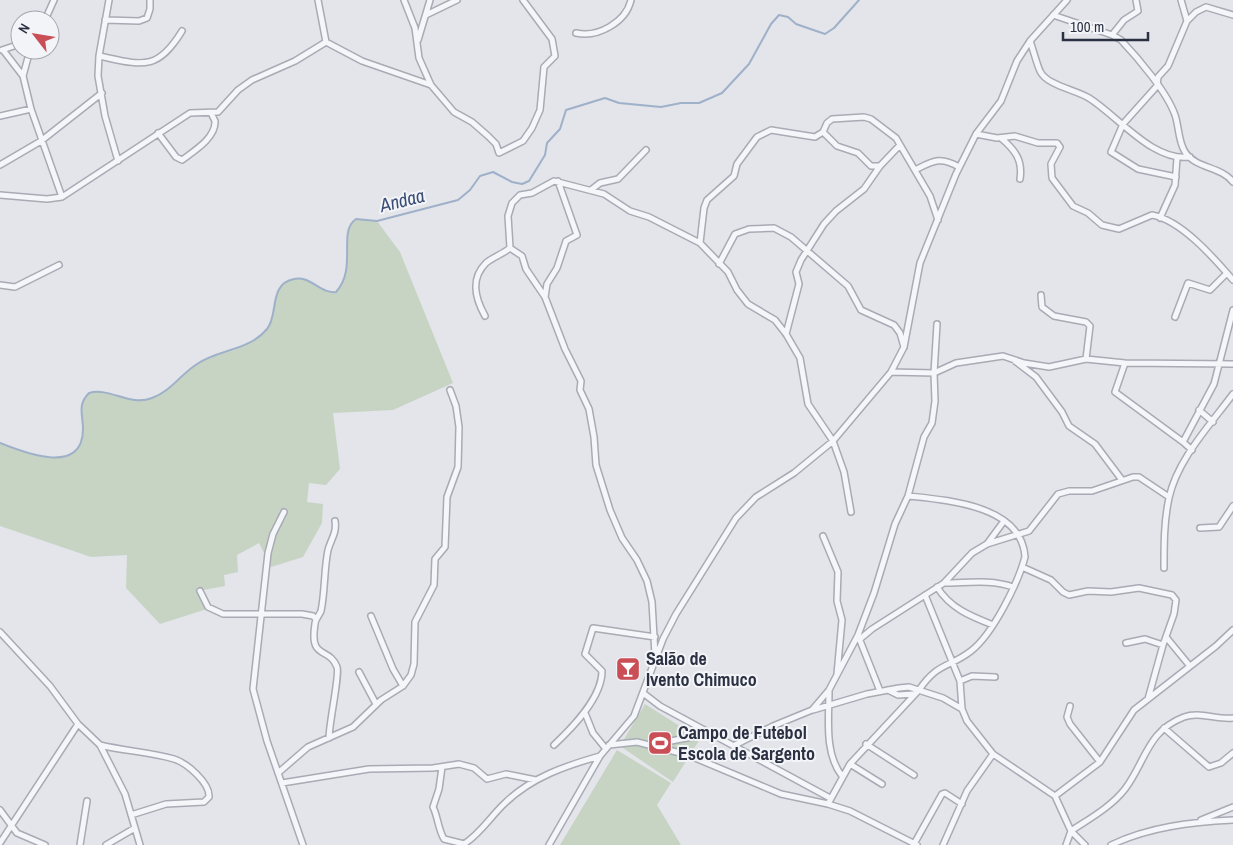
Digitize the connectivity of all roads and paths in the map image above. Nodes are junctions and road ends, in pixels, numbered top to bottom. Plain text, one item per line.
1 (109, 0) edge
2 (150, 0) edge
3 (318, 0) edge
4 (404, 0) edge
5 (430, 0) edge
6 (457, 0) edge
7 (524, 0) edge
8 (631, 0) edge
9 (1067, 0) edge
10 (1136, 0) edge
11 (1181, 0) edge
12 (426, 15) junction
13 (1053, 15) junction
14 (1233, 15) edge
15 (105, 20) junction
16 (1187, 22) junction
17 (182, 31) dead end
18 (576, 33) dead end
19 (1112, 35) junction
20 (1030, 41) junction
21 (326, 42) junction
22 (417, 43) junction
23 (2, 50) edge
24 (98, 56) junction
25 (27, 60) edge
26 (23, 76) junction
27 (431, 85) junction
28 (1157, 86) junction
29 (102, 93) junction
30 (31, 109) junction
31 (210, 113) junction
32 (0, 116) edge
33 (1123, 124) junction
34 (823, 132) junction
35 (158, 133) junction
36 (976, 134) junction
37 (1001, 138) junction
38 (41, 140) junction
39 (900, 145) junction
40 (646, 150) dead end
41 (1190, 157) junction
42 (1177, 158) junction
43 (118, 161) junction
44 (0, 165) edge
45 (880, 166) junction
46 (959, 167) junction
47 (915, 170) junction
48 (1176, 177) junction
49 (1020, 179) dead end
50 (558, 181) junction
51 (1233, 182) edge
52 (591, 190) junction
53 (0, 195) edge
54 (62, 197) junction
55 (1160, 218) junction
56 (938, 220) junction
57 (700, 243) junction
58 (510, 248) junction
59 (807, 252) junction
60 (719, 264) junction
61 (59, 265) dead end
62 (1227, 273) junction
63 (1233, 280) edge
64 (0, 286) edge
65 (1041, 295) dead end
66 (545, 297) junction
67 (1233, 310) edge
68 (485, 316) dead end
69 (1175, 316) dead end
70 (937, 324) dead end
71 (786, 334) junction
72 (904, 347) junction
73 (1086, 359) junction
74 (1015, 360) junction
75 (1124, 363) junction
76 (1221, 364) junction
77 (1233, 364) edge
78 (891, 372) junction
79 (934, 373) junction
80 (450, 390) dead end
81 (1233, 394) edge
82 (1199, 410) junction
83 (1213, 422) junction
84 (833, 441) junction
85 (1183, 442) junction
86 (1192, 450) junction
87 (1122, 480) junction
88 (908, 496) junction
89 (1169, 497) junction
90 (1233, 506) edge
91 (284, 512) dead end
92 (851, 512) dead end
93 (335, 521) dead end
94 (1004, 521) junction
95 (1200, 528) dead end
96 (823, 536) dead end
97 (1018, 536) junction
98 (987, 544) junction
99 (1022, 567) junction
100 (1164, 568) dead end
101 (944, 583) junction
102 (937, 587) junction
103 (1013, 587) junction
104 (200, 591) dead end
105 (925, 594) junction
106 (260, 615) junction
107 (371, 616) dead end
108 (316, 619) junction
109 (993, 625) junction
110 (1233, 630) edge
111 (0, 632) edge
112 (1228, 635) junction
113 (655, 637) junction
114 (859, 637) junction
115 (1166, 637) junction
116 (1233, 640) edge
117 (1126, 643) dead end
118 (1163, 645) junction
119 (655, 658) junction
120 (953, 660) junction
121 (1189, 666) junction
122 (359, 672) dead end
123 (995, 677) dead end
124 (836, 679) junction
125 (960, 681) junction
126 (403, 686) junction
127 (829, 690) junction
128 (888, 690) junction
129 (919, 690) junction
130 (880, 691) junction
131 (643, 693) junction
132 (914, 694) junction
133 (1148, 699) junction
134 (376, 704) junction
135 (829, 706) junction
136 (1070, 706) dead end
137 (962, 709) junction
138 (812, 710) junction
139 (585, 712) junction
140 (1233, 718) edge
141 (78, 724) junction
142 (1164, 728) junction
143 (713, 733) junction
144 (329, 738) junction
145 (652, 744) junction
146 (866, 744) junction
147 (100, 745) junction
148 (554, 745) dead end
149 (735, 746) junction
150 (607, 747) junction
151 (1233, 753) edge
152 (994, 754) junction
153 (600, 756) junction
154 (1100, 762) junction
155 (850, 764) junction
156 (442, 767) junction
157 (278, 773) junction
158 (914, 775) dead end
159 (842, 776) junction
160 (537, 780) junction
161 (282, 783) junction
162 (882, 784) dead end
163 (1055, 796) junction
164 (86, 801) dead end
165 (829, 801) junction
166 (962, 804) junction
167 (1233, 807) edge
168 (0, 810) edge
169 (131, 815) junction
170 (1233, 820) edge
171 (1196, 822) junction
172 (12, 826) junction
173 (135, 828) junction
174 (1071, 832) junction
175 (0, 843) edge
176 (915, 844) edge
177 (45, 845) edge
178 (80, 845) edge
179 (106, 845) edge
180 (140, 845) edge
181 (303, 845) edge
182 (464, 845) edge
183 (549, 845) edge
184 (944, 845) edge
185 (1066, 845) edge
186 (1085, 845) edge
187 (1111, 845) edge

1 - 15 street
2 - 15 street
3 - 21 street
4 - 22 street
5 - 12 street
6 - 12 street
7 - 27 street
8 - 18 street
9 - 13 street
10 - 19 street
11 - 16 street
12 - 22 street
13 - 19 street
13 - 20 street
14 - 16 street
15 - 24 street
16 - 28 street
17 - 24 street
19 - 28 street
20 - 33 street
20 - 36 street
21 - 27 street
21 - 31 street
22 - 27 street
23 - 26 street
24 - 29 street
25 - 26 street
26 - 30 street
28 - 33 street
28 - 41 street
29 - 38 street
29 - 43 street
30 - 32 street
30 - 38 street
31 - 35 street
31 - 35 street
33 - 42 street
33 - 48 street
34 - 39 street
34 - 45 street
34 - 57 street
35 - 43 street
36 - 37 street
36 - 46 street
37 - 49 street
37 - 55 street
38 - 44 street
38 - 54 street
39 - 45 street
39 - 47 street
40 - 52 street
41 - 42 street
41 - 51 street
42 - 48 street
43 - 54 street
45 - 59 street
46 - 47 street
46 - 56 street
47 - 56 street
48 - 55 street
50 - 52 street
50 - 58 street
50 - 66 street
52 - 57 street
53 - 54 street
55 - 62 street
56 - 72 street
57 - 60 street
58 - 66 street
58 - 68 street
59 - 60 street
59 - 71 street
59 - 72 street
60 - 71 street
61 - 64 street
62 - 63 street
62 - 69 street
65 - 73 street
66 - 113 street
67 - 76 street
70 - 79 street
71 - 84 street
72 - 78 street
73 - 74 street
73 - 75 street
74 - 79 street
74 - 87 street
75 - 76 street
75 - 85 street
76 - 77 street
76 - 82 street
78 - 79 street
78 - 84 street
79 - 88 street
80 - 126 street
81 - 83 street
82 - 83 street
82 - 85 street
83 - 86 street
84 - 92 street
84 - 119 street
85 - 86 street
86 - 89 street
87 - 89 street
87 - 97 street
88 - 94 street
88 - 114 street
89 - 100 street
90 - 95 street
91 - 106 street
93 - 108 street
94 - 97 street
94 - 98 street
96 - 124 street
97 - 98 street
97 - 99 street
98 - 101 street
99 - 103 street
99 - 115 street
101 - 102 street
101 - 103 street
102 - 105 street
102 - 109 street
103 - 109 street
104 - 106 street
105 - 114 street
105 - 120 street
106 - 108 street
106 - 157 street
107 - 126 street
108 - 144 street
109 - 120 street
110 - 112 street
111 - 141 street
112 - 116 street
112 - 121 street
113 - 119 street
113 - 139 street
114 - 124 street
114 - 130 street
115 - 118 street
115 - 121 street
117 - 118 street
118 - 133 street
119 - 131 street
120 - 125 street
120 - 129 street
121 - 133 street
122 - 134 street
123 - 125 street
124 - 127 street
125 - 137 street
126 - 134 street
127 - 135 street
127 - 138 street
128 - 129 street
128 - 130 street
128 - 132 street
129 - 132 street
129 - 137 street
130 - 135 street
131 - 143 street
131 - 150 street
132 - 146 street
133 - 154 street
134 - 144 street
135 - 138 street
135 - 159 street
136 - 154 street
137 - 152 street
138 - 149 street
139 - 148 street
139 - 150 street
140 - 142 street
141 - 147 street
141 - 172 street
142 - 151 street
142 - 174 street
143 - 145 street
143 - 149 street
144 - 157 street
145 - 150 street
145 - 165 street
146 - 155 street
146 - 158 street
147 - 169 street
147 - 169 street
149 - 165 street
150 - 153 street
152 - 163 street
152 - 166 street
153 - 160 street
153 - 183 street
154 - 163 street
155 - 159 street
155 - 162 street
156 - 160 street
156 - 161 street
156 - 182 street
157 - 161 street
159 - 165 street
160 - 182 street
161 - 181 street
163 - 174 street
164 - 178 street
165 - 176 street
166 - 176 street
166 - 184 street
167 - 171 street
168 - 172 street
169 - 173 street
170 - 171 street
171 - 187 street
172 - 175 street
172 - 177 street
173 - 179 street
173 - 180 street
174 - 185 street
174 - 186 street

